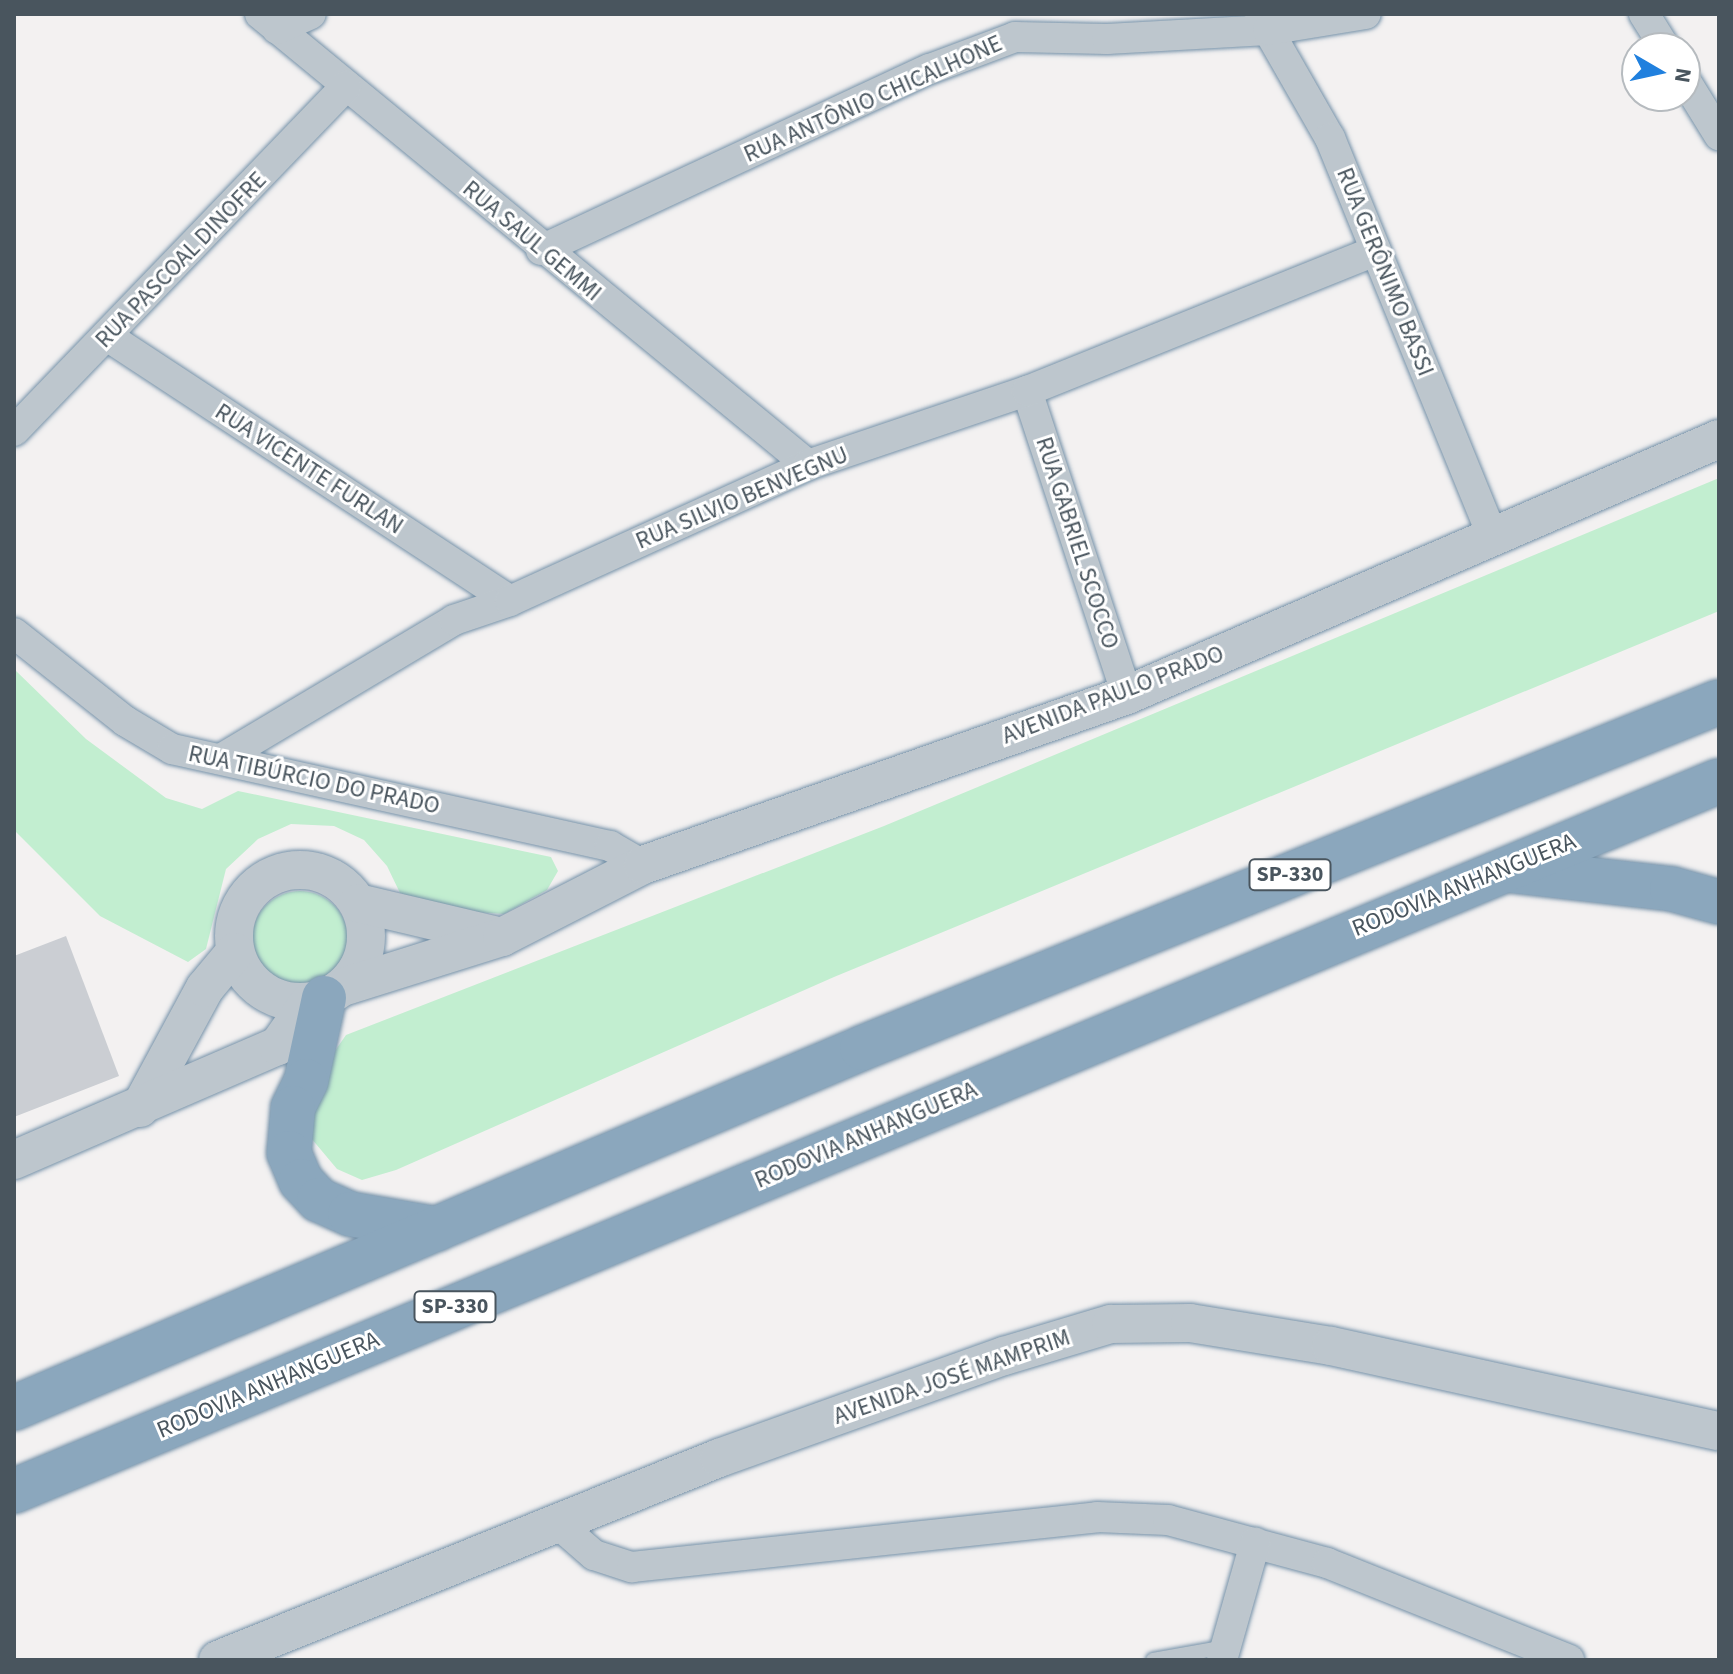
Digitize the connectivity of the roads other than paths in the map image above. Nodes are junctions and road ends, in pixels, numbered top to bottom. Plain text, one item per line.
1 (311, 14) edge
2 (1366, 14) edge
3 (1644, 14) edge
4 (268, 22) edge
5 (1264, 22) edge
6 (1655, 32) edge
7 (346, 86) junction
8 (1701, 106) edge
9 (1719, 135) edge
10 (541, 250) junction
11 (1376, 251) junction
12 (107, 336) junction
13 (1027, 391) junction
14 (14, 431) edge
15 (1719, 439) edge
16 (808, 465) junction
17 (1493, 538) junction
18 (510, 601) junction
19 (14, 633) edge
20 (1127, 695) junction
21 (1719, 702) edge
22 (221, 759) junction
23 (1719, 781) edge
24 (643, 865) junction
25 (1499, 870) junction
26 (1719, 902) edge
27 (358, 903) junction
28 (502, 937) junction
29 (235, 952) junction
30 (325, 996) junction
31 (140, 1108) junction
32 (14, 1160) edge
33 (437, 1229) junction
34 (14, 1408) edge
35 (1719, 1431) edge
36 (14, 1491) edge
37 (557, 1523) junction
38 (1255, 1543) junction
39 (267, 1651) edge
40 (1224, 1653) edge
41 (218, 1660) edge
42 (1153, 1660) edge
43 (1569, 1660) edge

1 - 4 street
2 - 5 street, RUA ANTÔNIO CHICALHONE
3 - 6 street
4 - 7 street, RUA SAUL GEMMI
5 - 10 street, RUA ANTÔNIO CHICALHONE
5 - 11 street, RUA GERÔNIMO BASSI
7 - 10 street, RUA SAUL GEMMI
7 - 12 street, RUA PASCOAL DINOFRE
8 - 9 street
10 - 16 street, RUA SAUL GEMMI
11 - 13 street, RUA SILVIO BENVEGNU
11 - 17 street, RUA GERÔNIMO BASSI
12 - 14 street, RUA PASCOAL DINOFRE
12 - 18 street, RUA VICENTE FURLAN
13 - 16 street, RUA SILVIO BENVEGNU
13 - 20 street, RUA GABRIEL SCOCCO
15 - 17 street, AVENIDA PAULO PRADO
16 - 18 street, RUA SILVIO BENVEGNU
17 - 20 street, AVENIDA PAULO PRADO
18 - 22 street, RUA SILVIO BENVEGNU
19 - 22 street, RUA TIBÚRCIO DO PRADO
20 - 24 street, AVENIDA PAULO PRADO
21 - 33 highway, SP-330
22 - 24 street, RUA TIBÚRCIO DO PRADO
23 - 25 highway, RODOVIA ANHANGUERA / SP-330
24 - 28 street, AVENIDA PAULO PRADO
25 - 26 highway
25 - 36 highway, RODOVIA ANHANGUERA / SP-330
27 - 28 street
27 - 29 street
27 - 30 street
28 - 30 street, AVENIDA PAULO PRADO
29 - 30 street
29 - 31 street
30 - 31 street
30 - 33 highway
31 - 32 street
33 - 34 highway, SP-330
35 - 37 street, AVENIDA JOSÉ MAMPRIM
37 - 38 street
37 - 39 street, AVENIDA JOSÉ MAMPRIM
38 - 40 street
38 - 43 street
39 - 41 street, AVENIDA JOSÉ MAMPRIM
40 - 42 lane

